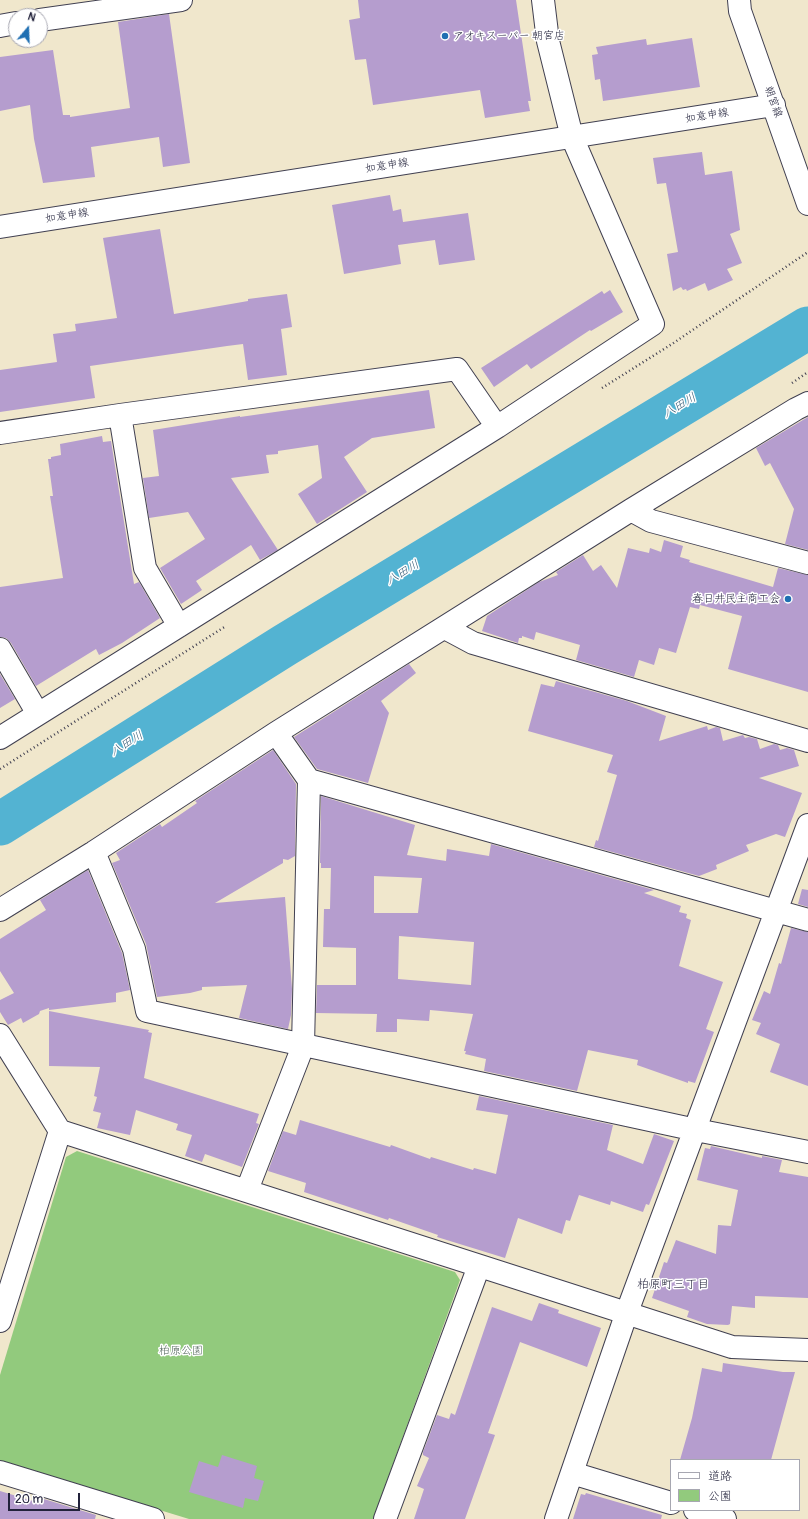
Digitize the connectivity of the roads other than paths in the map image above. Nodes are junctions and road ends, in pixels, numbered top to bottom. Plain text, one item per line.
1 (178, 0) edge
2 (543, 0) edge
3 (739, 0) edge
4 (48, 19) edge
5 (774, 105) junction
6 (572, 138) junction
7 (808, 204) edge
8 (0, 226) edge
9 (808, 404) edge
10 (120, 414) junction
11 (497, 428) junction
12 (0, 433) edge
13 (631, 510) junction
14 (808, 563) edge
15 (178, 626) junction
16 (445, 628) junction
17 (0, 649) edge
18 (38, 714) junction
19 (276, 733) junction
20 (0, 738) edge
21 (808, 741) edge
22 (309, 780) junction
23 (808, 825) edge
24 (94, 852) junction
25 (0, 910) edge
26 (777, 912) junction
27 (808, 920) edge
28 (0, 1035) edge
29 (302, 1046) junction
30 (696, 1130) junction
31 (60, 1131) junction
32 (808, 1152) edge
33 (246, 1190) junction
34 (479, 1266) junction
35 (5, 1288) edge
36 (628, 1312) junction
37 (0, 1321) edge
38 (808, 1350) edge
39 (0, 1472) edge
40 (572, 1473) junction
41 (670, 1503) edge
42 (698, 1511) edge
43 (153, 1519) edge
44 (384, 1519) edge
45 (556, 1519) edge
46 (725, 1519) edge

1 - 4 street
2 - 6 street
3 - 5 street, 朝宮線
5 - 6 street, 如意申線
5 - 7 street, 朝宮線
6 - 8 street, 如意申線
6 - 11 street
9 - 13 street
10 - 11 street
10 - 12 street
10 - 15 street
11 - 15 street
13 - 14 street
13 - 16 street
15 - 18 street
16 - 19 street
16 - 21 street
17 - 18 street
18 - 20 street
19 - 22 street
19 - 24 street
22 - 26 street
22 - 29 street
23 - 26 street
24 - 25 street
24 - 29 street
26 - 27 street
26 - 30 street
28 - 31 street
29 - 30 street
29 - 33 street
30 - 32 street
30 - 36 street
31 - 33 street
31 - 35 street
33 - 34 street
34 - 36 street
34 - 44 street
35 - 37 street
36 - 38 street
36 - 40 street
39 - 43 street
40 - 41 street
40 - 45 street
42 - 46 street

